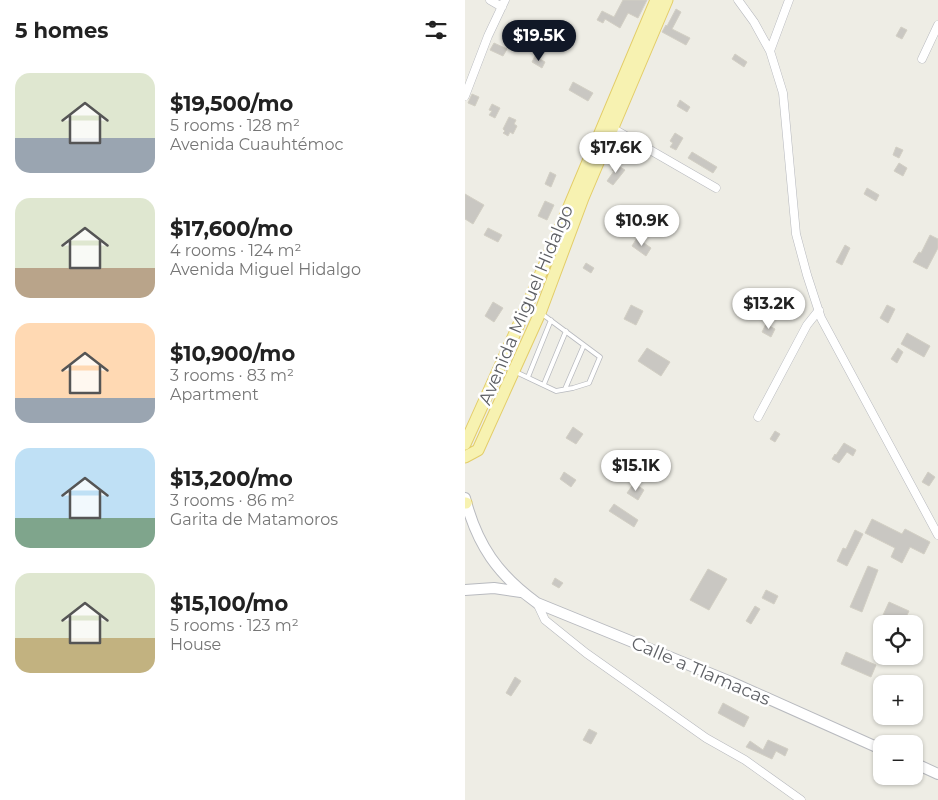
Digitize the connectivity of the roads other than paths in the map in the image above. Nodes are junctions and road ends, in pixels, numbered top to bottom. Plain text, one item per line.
1 (491, 0) edge
2 (656, 0) edge
3 (667, 0) edge
4 (738, 0) edge
5 (789, 1) edge
6 (504, 3) edge
7 (938, 25) edge
8 (770, 50) junction
9 (922, 59) dead end
10 (465, 96) edge
11 (616, 107) junction
12 (613, 128) junction
13 (716, 188) dead end
14 (578, 196) junction
15 (528, 304) junction
16 (819, 310) junction
17 (540, 313) junction
18 (551, 320) junction
19 (566, 331) junction
20 (583, 345) junction
21 (501, 365) junction
22 (515, 372) junction
23 (528, 377) junction
24 (544, 384) junction
25 (565, 390) junction
26 (758, 417) dead end
27 (465, 444) edge
28 (465, 457) edge
29 (465, 501) edge
30 (938, 535) edge
31 (465, 590) edge
32 (521, 592) junction
33 (537, 604) junction
34 (873, 745) edge
35 (923, 767) edge
36 (938, 774) edge
37 (801, 800) edge

1 - 6 street
2 - 11 main road, Avenida Miguel Hidalgo
3 - 11 main road, Avenida Miguel Hidalgo
4 - 8 street
5 - 8 street
6 - 10 street
7 - 9 street
8 - 16 street
11 - 12 main road, Avenida Miguel Hidalgo
11 - 14 main road, Avenida Miguel Hidalgo
12 - 13 street
12 - 14 main road, Avenida Miguel Hidalgo
14 - 15 main road, Avenida Miguel Hidalgo
14 - 17 main road, Avenida Miguel Hidalgo
15 - 17 lane
15 - 21 main road, Avenida Miguel Hidalgo
16 - 26 street
16 - 30 street
17 - 18 lane
17 - 22 main road, Avenida Miguel Hidalgo
18 - 19 lane
18 - 23 lane
19 - 20 lane
19 - 24 lane
20 - 25 lane
20 - 25 lane
21 - 22 lane
21 - 27 main road, Avenida Miguel Hidalgo
22 - 23 lane
22 - 28 main road, Avenida Miguel Hidalgo
23 - 24 lane
24 - 25 lane
29 - 32 main road, Calle a Tlamacas
31 - 32 main road
32 - 33 main road, Calle a Tlamacas
33 - 34 main road, Calle a Tlamacas
33 - 37 street
35 - 36 main road

